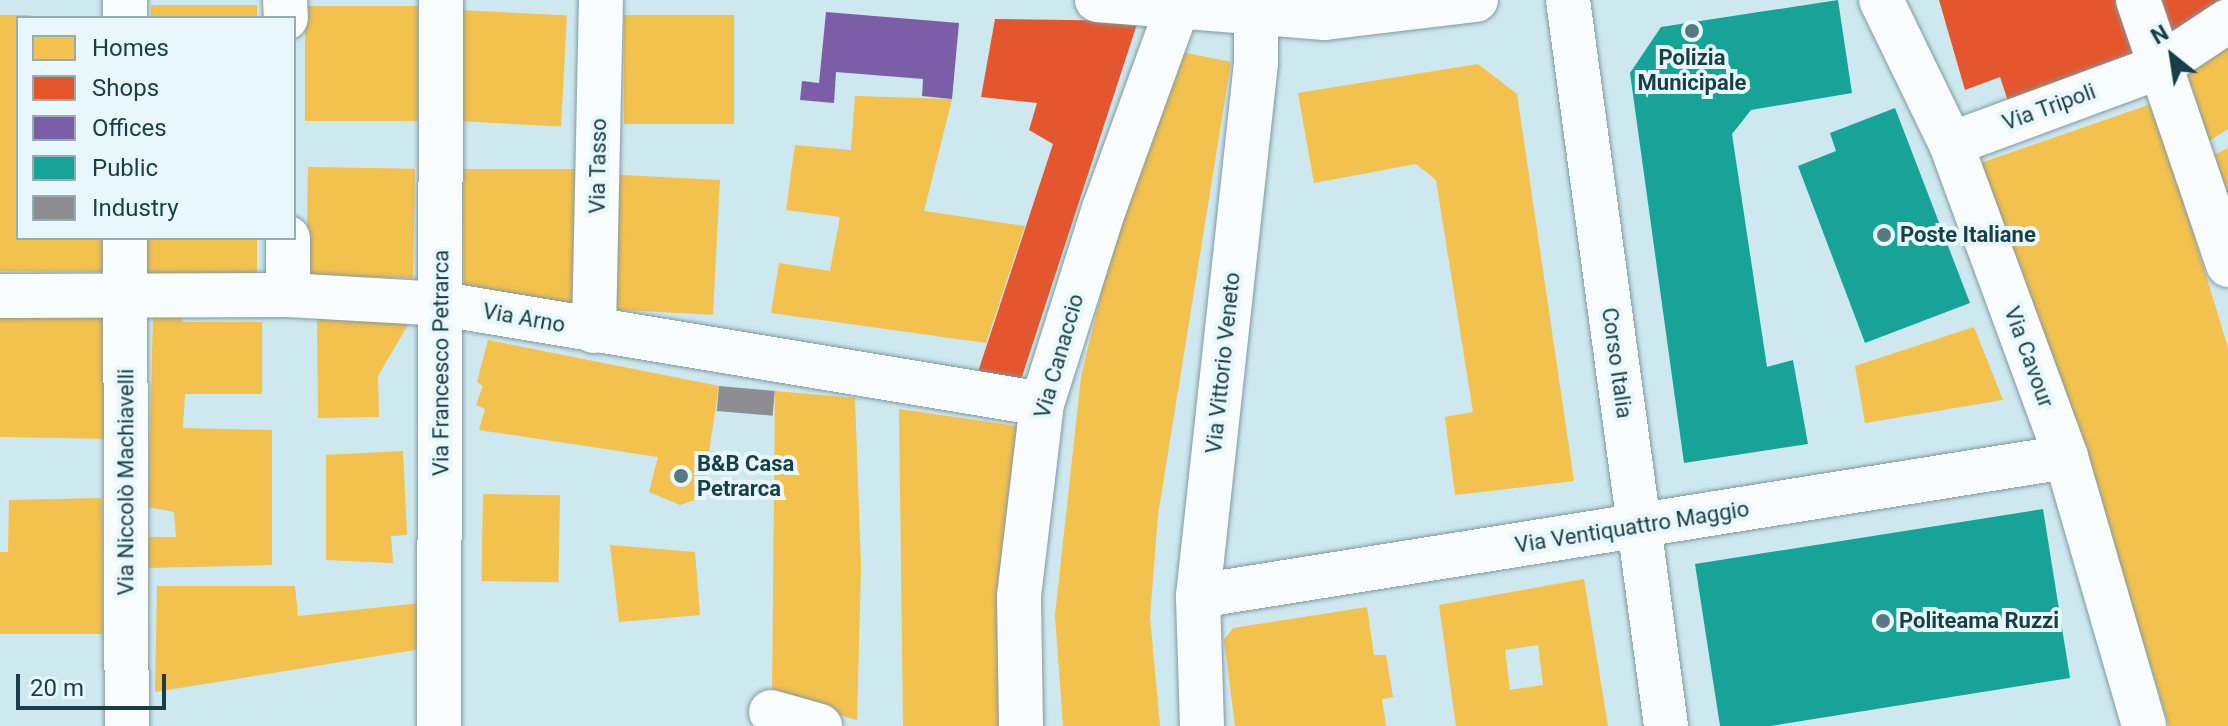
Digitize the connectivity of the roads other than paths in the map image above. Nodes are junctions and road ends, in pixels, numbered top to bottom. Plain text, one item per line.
1 (441, 0) edge
2 (601, 0) edge
3 (1097, 0) edge
4 (1476, 0) edge
5 (1568, 0) edge
6 (1881, 0) edge
7 (2138, 0) edge
8 (1179, 3) junction
9 (1256, 7) edge
10 (2228, 21) edge
11 (2157, 68) junction
12 (1951, 144) junction
13 (125, 240) edge
14 (288, 240) edge
15 (2227, 269) edge
16 (125, 292) junction
17 (288, 295) junction
18 (0, 296) edge
19 (442, 304) junction
20 (594, 331) junction
21 (1042, 404) junction
22 (2066, 457) junction
23 (1639, 526) junction
24 (1198, 596) junction
25 (771, 712) dead end
26 (127, 726) edge
27 (439, 726) edge
28 (820, 726) edge
29 (1021, 726) edge
30 (1202, 726) edge
31 (1666, 726) edge
32 (2144, 726) edge

1 - 19 street, Via Francesco Petrarca
2 - 20 street, Via Tasso
3 - 8 street
4 - 9 street
5 - 23 street, Corso Italia
6 - 12 street, Via Cavour
7 - 11 street
8 - 9 street
8 - 21 street, Via Canaccio
9 - 24 street, Via Vittorio Veneto
10 - 11 street, Via Tripoli
11 - 12 street, Via Tripoli
11 - 15 street
12 - 22 street, Via Cavour
13 - 16 street, Via Niccolò Machiavelli
14 - 17 street
16 - 17 street, Via Arno
16 - 18 street, Via Arno
16 - 26 street, Via Niccolò Machiavelli
17 - 19 street, Via Arno
19 - 20 street, Via Arno
19 - 27 street, Via Francesco Petrarca
20 - 21 street, Via Arno
21 - 29 street, Via Canaccio
22 - 23 street, Via Ventiquattro Maggio
22 - 32 street, Via Cavour
23 - 24 street, Via Ventiquattro Maggio
23 - 31 street, Corso Italia
24 - 30 street, Via Vittorio Veneto
25 - 28 street

